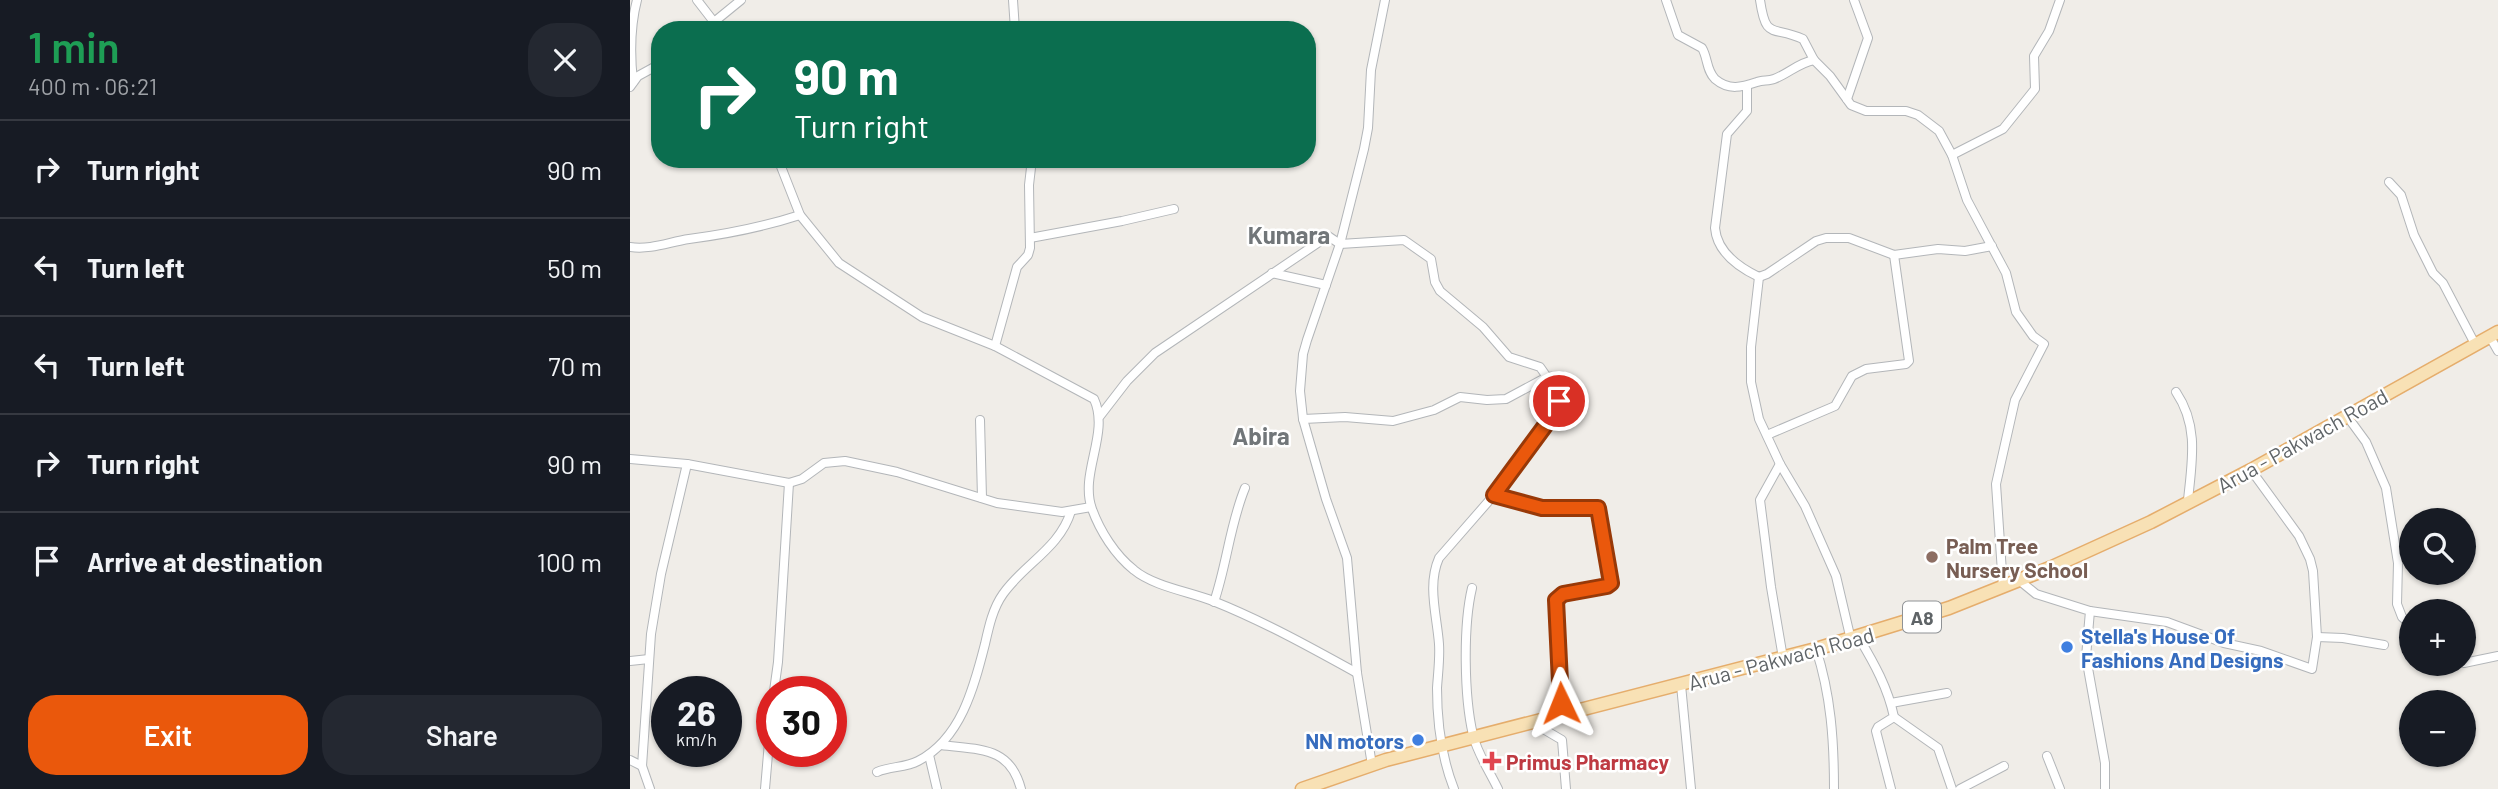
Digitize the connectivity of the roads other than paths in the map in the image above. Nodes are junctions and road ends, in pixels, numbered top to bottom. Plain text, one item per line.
1 (637, 0) edge
2 (697, 0) edge
3 (741, 0) edge
4 (1013, 0) edge
5 (1385, 0) edge
6 (1666, 0) edge
7 (1760, 0) edge
8 (1854, 0) edge
9 (2060, 0) edge
10 (631, 13) edge
11 (711, 21) edge
12 (719, 21) edge
13 (1014, 21) edge
14 (1814, 60) junction
15 (651, 68) edge
16 (632, 84) edge
17 (1747, 87) junction
18 (1847, 99) junction
19 (1952, 155) junction
20 (782, 168) edge
21 (1031, 168) edge
22 (2389, 182) dead end
23 (1174, 209) dead end
24 (800, 215) junction
25 (1030, 238) junction
26 (1340, 244) junction
27 (1993, 246) junction
28 (630, 247) edge
29 (1894, 255) junction
30 (1272, 273) junction
31 (1759, 276) junction
32 (1326, 285) junction
33 (2494, 334) edge
34 (2475, 344) junction
35 (995, 346) junction
36 (2498, 351) edge
37 (1547, 377) junction
38 (2176, 392) dead end
39 (1100, 416) junction
40 (2347, 416) junction
41 (1303, 419) junction
42 (980, 420) dead end
43 (1768, 435) junction
44 (630, 458) edge
45 (687, 464) junction
46 (1780, 464) junction
47 (2251, 470) junction
48 (789, 483) junction
49 (1245, 488) dead end
50 (1494, 495) junction
51 (982, 498) junction
52 (2188, 500) junction
53 (1091, 507) junction
54 (1071, 512) junction
55 (2020, 581) junction
56 (2003, 587) junction
57 (1472, 588) dead end
58 (1214, 601) junction
59 (2399, 609) edge
60 (2090, 611) junction
61 (2317, 637) junction
62 (1855, 639) junction
63 (2385, 645) dead end
64 (1816, 649) junction
65 (2498, 656) edge
66 (1783, 658) junction
67 (649, 659) junction
68 (2476, 660) edge
69 (630, 661) edge
70 (1357, 673) junction
71 (776, 676) edge
72 (1681, 685) junction
73 (1947, 692) dead end
74 (1891, 703) junction
75 (1553, 717) junction
76 (1894, 717) junction
77 (1538, 721) junction
78 (1473, 737) junction
79 (942, 745) junction
80 (1440, 746) junction
81 (929, 755) junction
82 (2048, 756) dead end
83 (630, 760) edge
84 (1372, 765) junction
85 (642, 766) junction
86 (2004, 766) dead end
87 (767, 767) edge
88 (877, 772) dead end
89 (1310, 788) edge
90 (650, 789) edge
91 (765, 789) edge
92 (937, 789) edge
93 (1021, 789) edge
94 (1454, 789) edge
95 (1498, 789) edge
96 (1566, 789) edge
97 (1691, 789) edge
98 (1834, 789) edge
99 (1891, 789) edge
100 (1952, 789) edge
101 (1959, 789) edge
102 (2060, 789) edge
103 (2105, 789) edge

1 - 10 street
2 - 11 street
3 - 12 street
4 - 13 street
5 - 26 street
6 - 17 street
7 - 14 street
8 - 18 street
9 - 19 street
10 - 16 street
14 - 17 street
14 - 18 street
15 - 16 street
17 - 31 street
18 - 19 street
19 - 27 street
20 - 24 street
21 - 25 street
22 - 34 street
23 - 25 street
24 - 28 street
24 - 35 street
25 - 35 street
26 - 30 street
26 - 32 street
26 - 37 street
27 - 29 street
27 - 56 street
29 - 31 street
29 - 43 street
30 - 32 street
30 - 39 street
31 - 43 street
32 - 41 street
33 - 34 main road, Arua - Pakwach Road / A8
33 - 36 street
34 - 40 main road, Arua - Pakwach Road / A8
35 - 39 street
37 - 41 street
37 - 50 street
38 - 52 street
39 - 53 street
40 - 47 main road, Arua - Pakwach Road / A8
40 - 59 street
41 - 70 street
42 - 51 street
43 - 46 street
44 - 45 street
45 - 48 street
45 - 67 street
46 - 62 street
46 - 66 street
47 - 52 main road, Arua - Pakwach Road / A8
47 - 61 street
48 - 51 street
48 - 71 street
49 - 58 street
50 - 75 street
50 - 80 street
51 - 54 street
52 - 55 main road, Arua - Pakwach Road / A8
53 - 54 street
53 - 58 street
54 - 79 street
55 - 56 main road, Arua - Pakwach Road / A8
55 - 60 street
56 - 62 main road, Arua - Pakwach Road / A8
57 - 78 street
58 - 70 street
60 - 61 street
60 - 103 street
61 - 63 street
62 - 64 main road, Arua - Pakwach Road / A8
62 - 74 street
64 - 66 main road, Arua - Pakwach Road / A8
64 - 98 street
65 - 68 street
66 - 72 main road, Arua - Pakwach Road / A8
67 - 69 street
67 - 85 street
70 - 84 street
72 - 75 main road, Arua - Pakwach Road / A8
72 - 97 street
73 - 74 street
74 - 76 street
75 - 77 main road, Arua - Pakwach Road / A8
76 - 99 street
76 - 100 street
77 - 78 main road, Arua - Pakwach Road / A8
77 - 96 street
78 - 80 main road, Arua - Pakwach Road / A8
78 - 95 street
79 - 81 street
79 - 93 street
80 - 84 main road, Arua - Pakwach Road / A8
80 - 94 street
81 - 88 street
81 - 92 street
82 - 102 street
83 - 85 street
84 - 89 main road, Arua - Pakwach Road / A8
85 - 90 street
86 - 101 street
87 - 91 street

